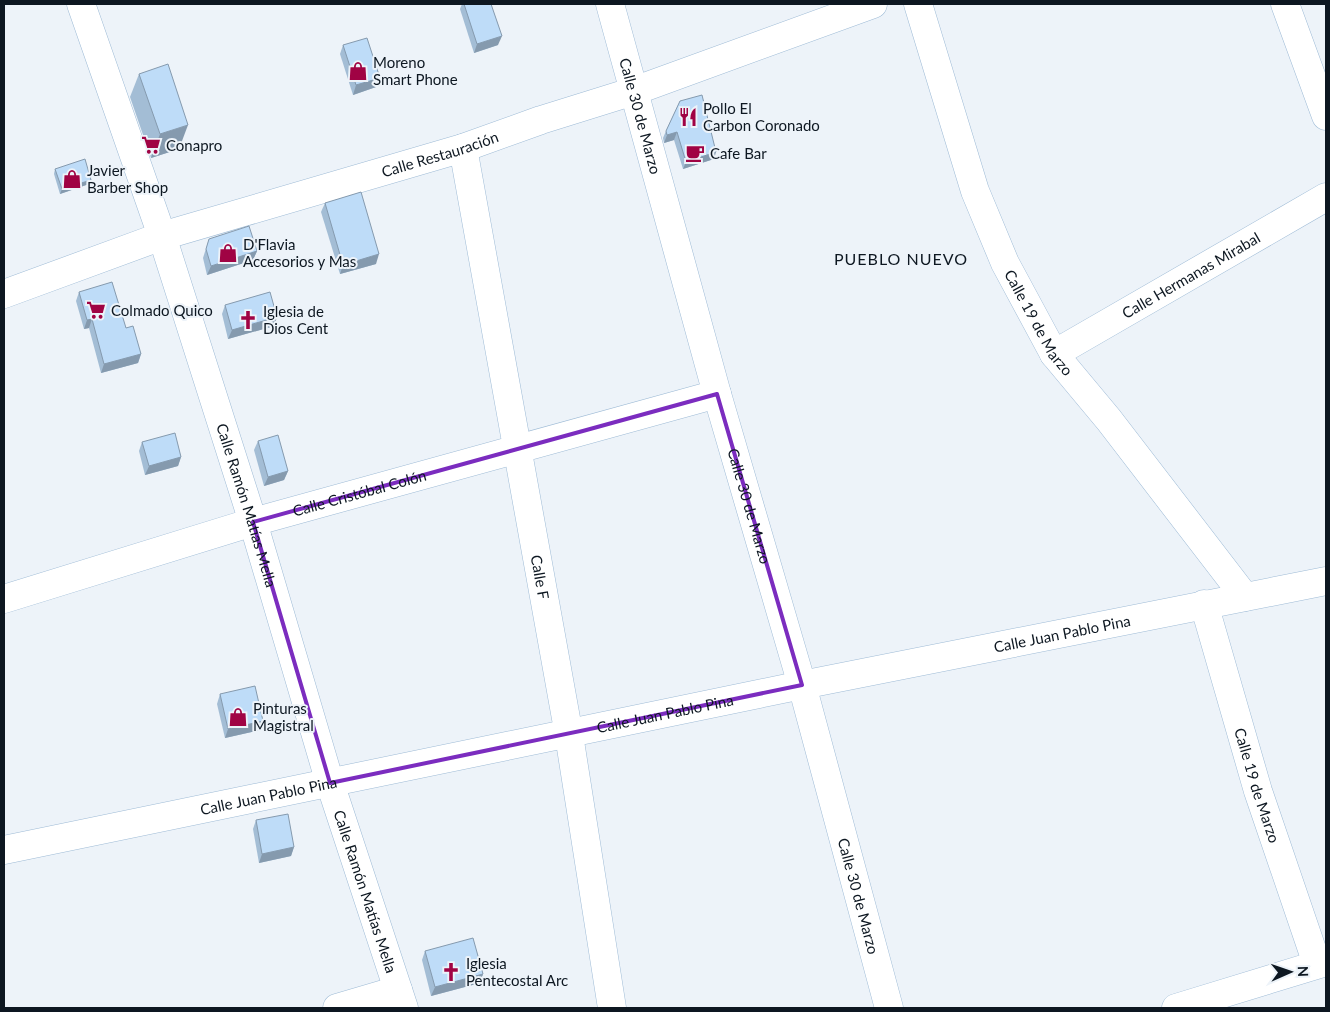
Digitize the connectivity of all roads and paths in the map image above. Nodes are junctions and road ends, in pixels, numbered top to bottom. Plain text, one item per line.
1 (81, 4) edge
2 (610, 4) edge
3 (873, 4) edge
4 (918, 4) edge
5 (1285, 4) edge
6 (634, 91) junction
7 (1326, 116) edge
8 (463, 148) junction
9 (1326, 197) edge
10 (162, 236) junction
11 (4, 294) edge
12 (1054, 354) junction
13 (718, 394) junction
14 (518, 449) junction
15 (253, 522) junction
16 (1326, 581) edge
17 (1245, 597) junction
18 (4, 599) edge
19 (1204, 604) junction
20 (802, 686) junction
21 (569, 735) junction
22 (330, 783) junction
23 (4, 850) edge
24 (1322, 963) edge
25 (401, 999) edge
26 (337, 1008) edge
27 (612, 1008) edge
28 (889, 1008) edge
29 (1176, 1008) edge

1 - 10 street, Calle Ramón Matías Mella
2 - 6 street, Calle 30 de Marzo
3 - 6 street, Calle Restauración
4 - 12 street, Calle 19 de Marzo
5 - 7 street
6 - 8 street, Calle Restauración
6 - 13 street, Calle 30 de Marzo
8 - 10 street, Calle Restauración
8 - 14 street, Calle F
9 - 12 street, Calle Hermanas Mirabal
10 - 11 street, Calle Restauración
10 - 15 street, Calle Ramón Matías Mella
12 - 17 street, Calle 19 de Marzo
13 - 14 street, Calle Cristóbal Colón
13 - 20 street, Calle 30 de Marzo
14 - 15 street, Calle Cristóbal Colón
14 - 21 street, Calle F
15 - 18 street, Calle Cristóbal Colón
15 - 22 street, Calle Ramón Matías Mella
16 - 17 street, Calle Juan Pablo Pina
17 - 19 street, Calle Juan Pablo Pina
19 - 20 street, Calle Juan Pablo Pina
19 - 24 street, Calle 19 de Marzo
20 - 21 street, Calle Juan Pablo Pina
20 - 28 street, Calle 30 de Marzo
21 - 22 street, Calle Juan Pablo Pina
21 - 27 street, Calle F
22 - 23 street, Calle Juan Pablo Pina
22 - 25 street, Calle Ramón Matías Mella
24 - 29 street
25 - 26 street

